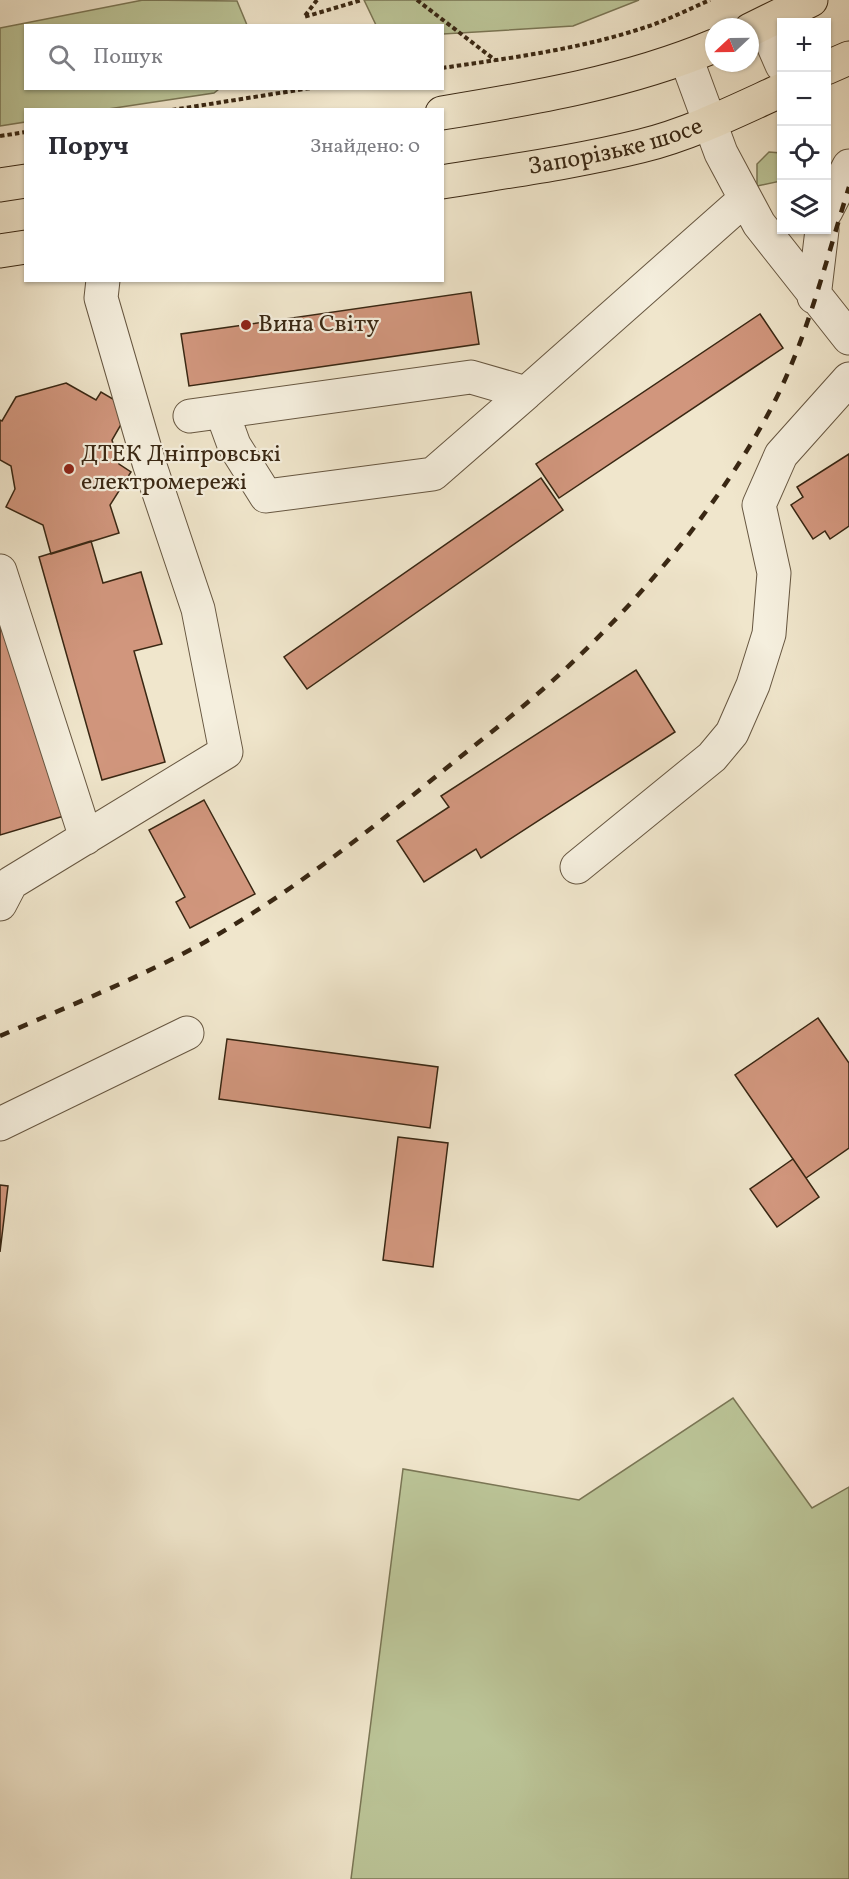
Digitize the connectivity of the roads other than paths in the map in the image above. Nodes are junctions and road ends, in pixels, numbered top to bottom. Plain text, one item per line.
1 (811, 0) edge
2 (759, 26) edge
3 (759, 30) edge
4 (700, 52) edge
5 (777, 57) edge
6 (849, 58) edge
7 (831, 66) edge
8 (777, 92) edge
9 (444, 113) edge
10 (709, 124) junction
11 (849, 166) edge
12 (24, 181) edge
13 (444, 182) edge
14 (0, 185) edge
15 (831, 197) edge
16 (745, 199) junction
17 (822, 234) edge
18 (24, 247) edge
19 (0, 251) edge
20 (103, 282) edge
21 (814, 297) junction
22 (849, 338) edge
23 (849, 379) edge
24 (526, 393) junction
25 (0, 571) edge
26 (86, 838) junction
27 (577, 867) dead end
28 (0, 904) edge
29 (187, 1033) dead end
30 (0, 1124) edge

1 - 2 main road
3 - 5 street
4 - 9 main road
4 - 10 street
6 - 7 main road
8 - 10 main road, Запорізьке шосе
10 - 13 main road, Запорізьке шосе
10 - 16 street
11 - 15 street
12 - 14 main road
16 - 21 street
16 - 24 street
17 - 21 street
18 - 19 main road
20 - 26 street
21 - 22 street
23 - 27 street
24 - 24 street
25 - 26 street
26 - 28 street
29 - 30 street

